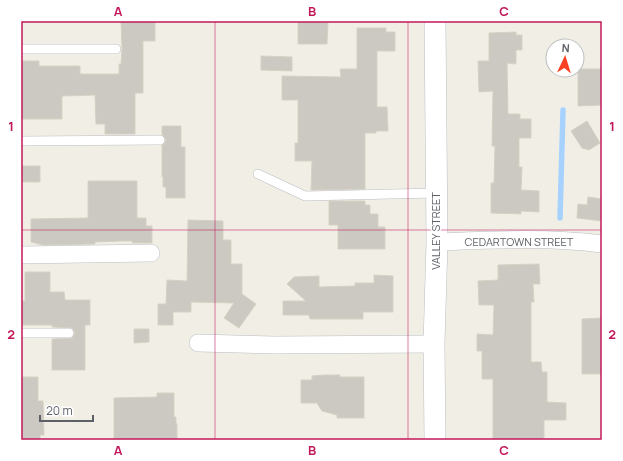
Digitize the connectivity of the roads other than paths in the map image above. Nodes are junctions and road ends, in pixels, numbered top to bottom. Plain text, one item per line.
1 (435, 21) edge
2 (21, 49) edge
3 (116, 49) dead end
4 (160, 140) dead end
5 (21, 141) edge
6 (258, 174) dead end
7 (436, 193) junction
8 (437, 242) junction
9 (602, 244) edge
10 (151, 253) dead end
11 (21, 255) edge
12 (21, 333) edge
13 (69, 333) dead end
14 (198, 343) dead end
15 (434, 344) junction
16 (435, 440) edge

1 - 7 street, VALLEY STREET
2 - 3 lane
4 - 5 lane
6 - 7 lane
7 - 8 street, VALLEY STREET
8 - 9 street, CEDARTOWN STREET
8 - 15 street, VALLEY STREET
10 - 11 street
12 - 13 lane
14 - 15 street
15 - 16 street, VALLEY STREET

